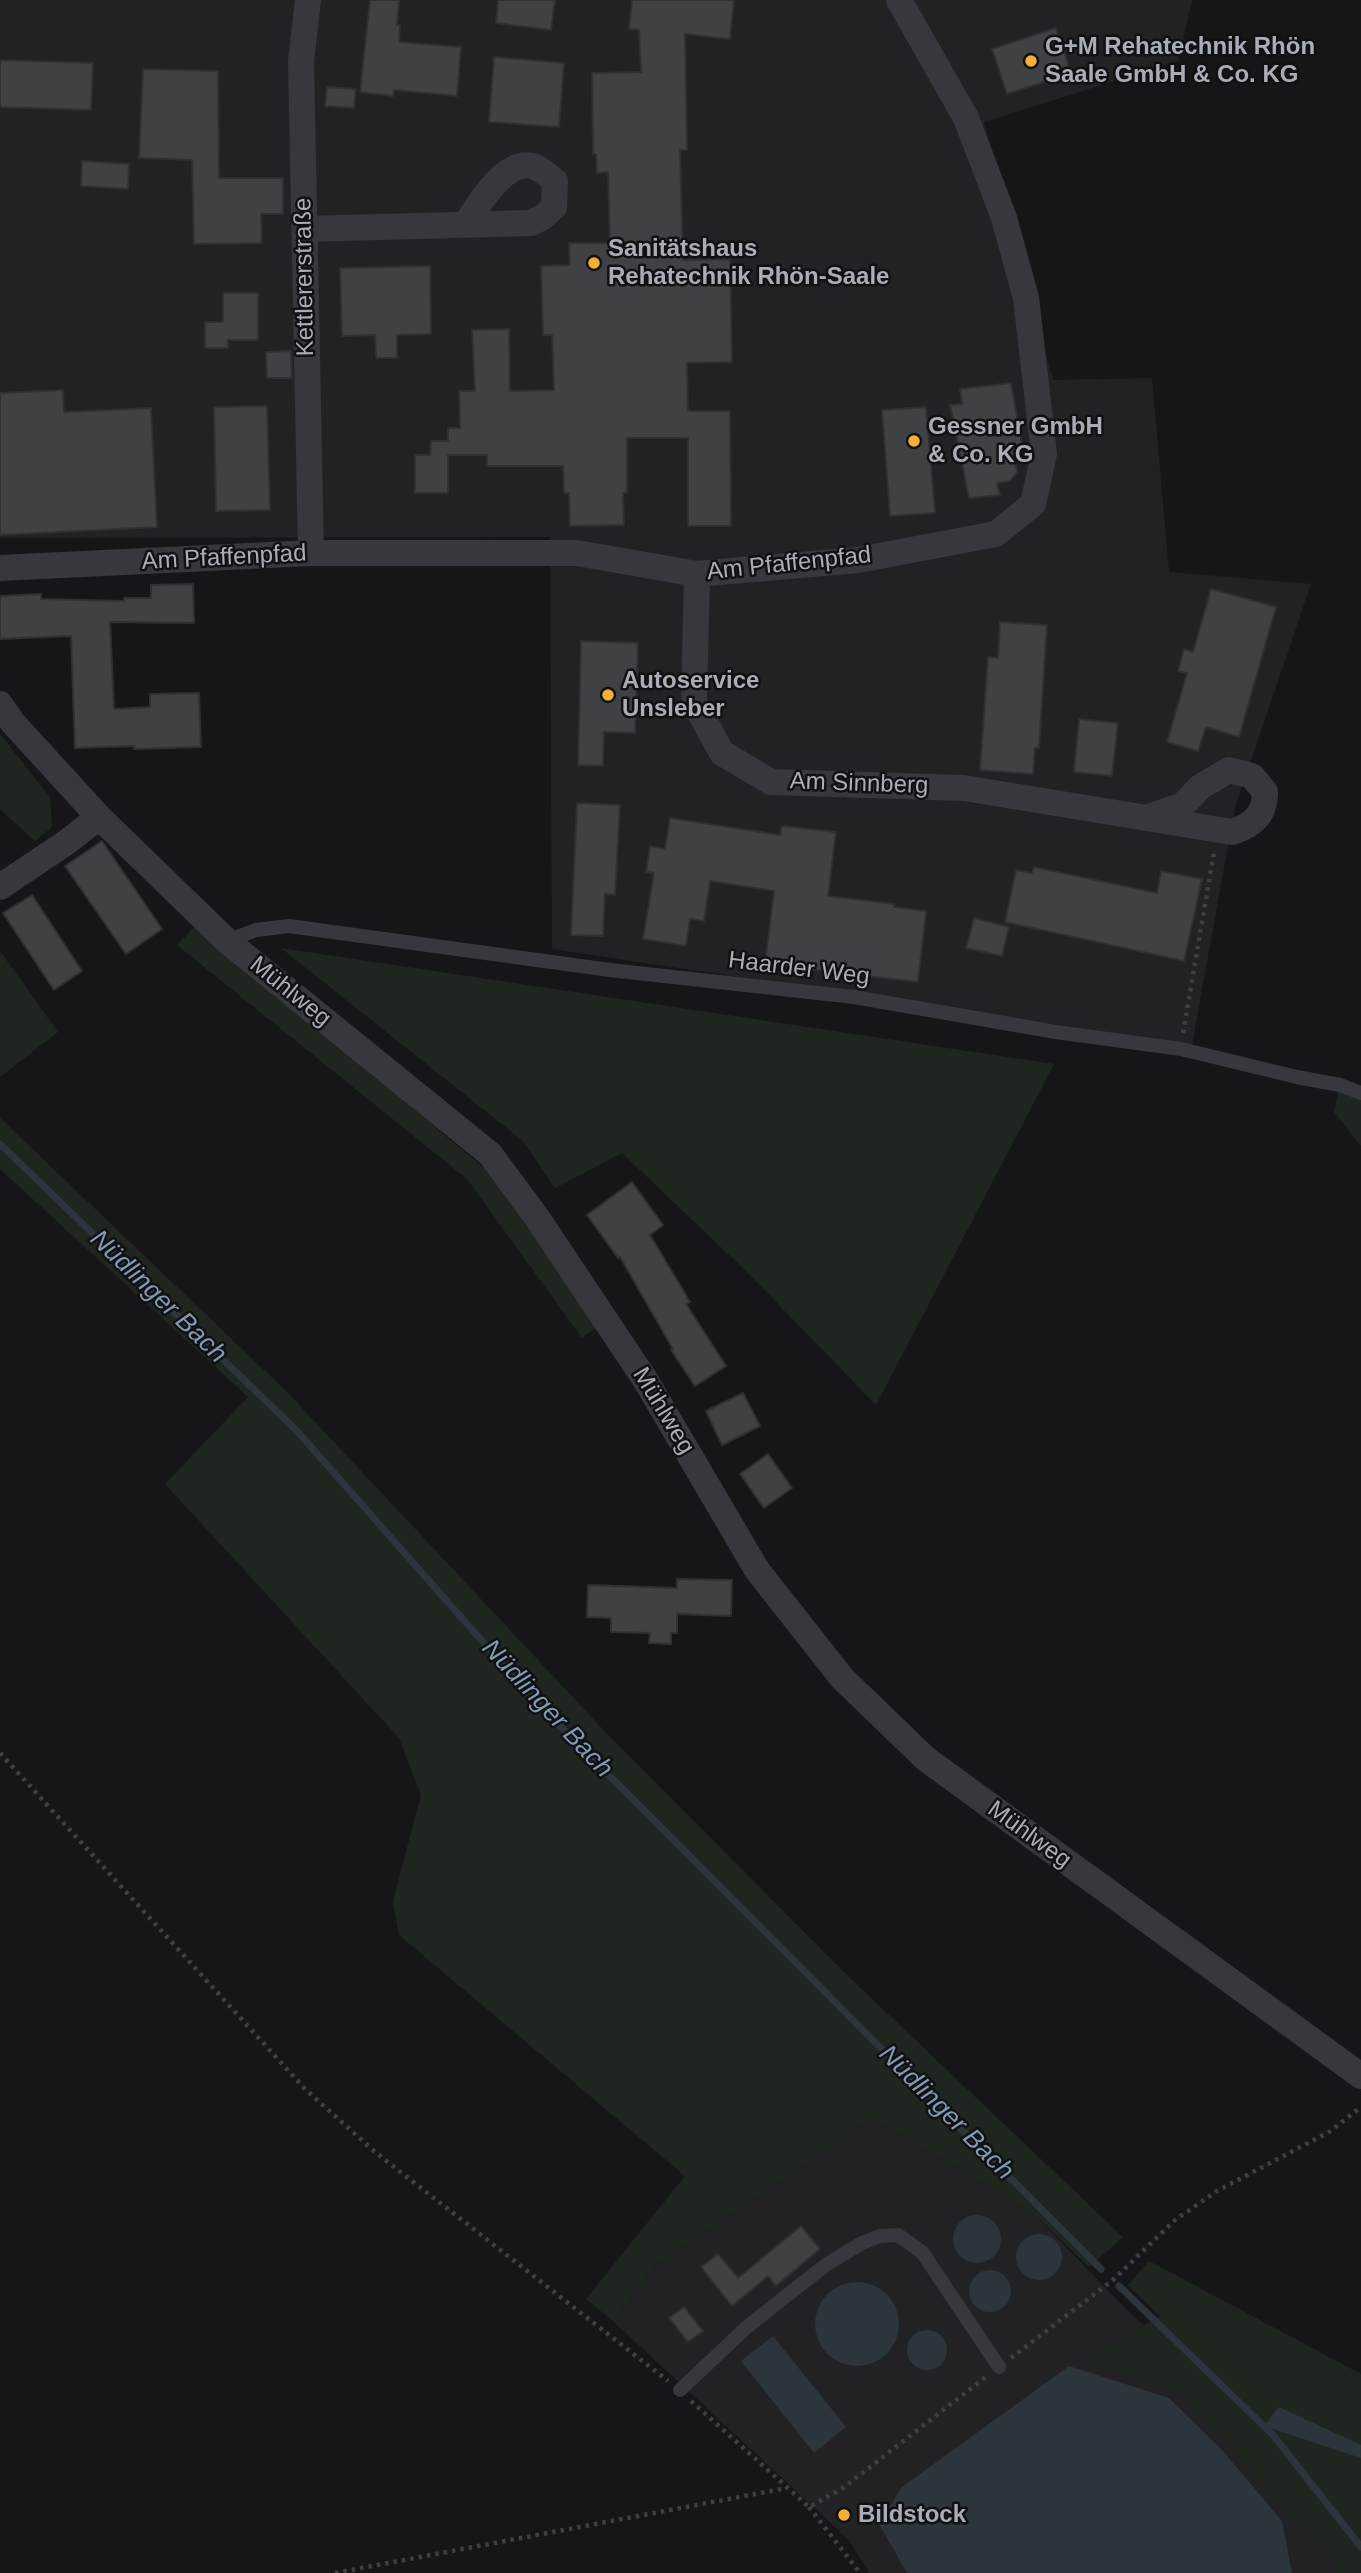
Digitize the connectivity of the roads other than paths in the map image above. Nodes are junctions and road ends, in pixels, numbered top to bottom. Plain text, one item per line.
1 (307, 0) edge
2 (899, 0) edge
3 (466, 225) dead end
4 (305, 229) junction
5 (311, 554) junction
6 (0, 568) edge
7 (697, 574) junction
8 (0, 704) edge
9 (99, 817) junction
10 (1146, 818) junction
11 (0, 887) edge
12 (227, 941) junction
13 (1361, 1093) edge
14 (1361, 2076) edge
15 (999, 2367) road end
16 (680, 2390) road end

1 - 4 street, Kettlererstraße
2 - 7 street, Am Pfaffenpfad
3 - 4 street
4 - 5 street, Kettlererstraße
5 - 6 street, Am Pfaffenpfad
5 - 7 street, Am Pfaffenpfad
7 - 10 street, Am Sinnberg
8 - 9 street, Mühlweg
9 - 11 street
9 - 12 street, Mühlweg
10 - 10 street, Am Sinnberg
12 - 13 lane, Haarder Weg
12 - 14 street, Mühlweg
15 - 16 lane

